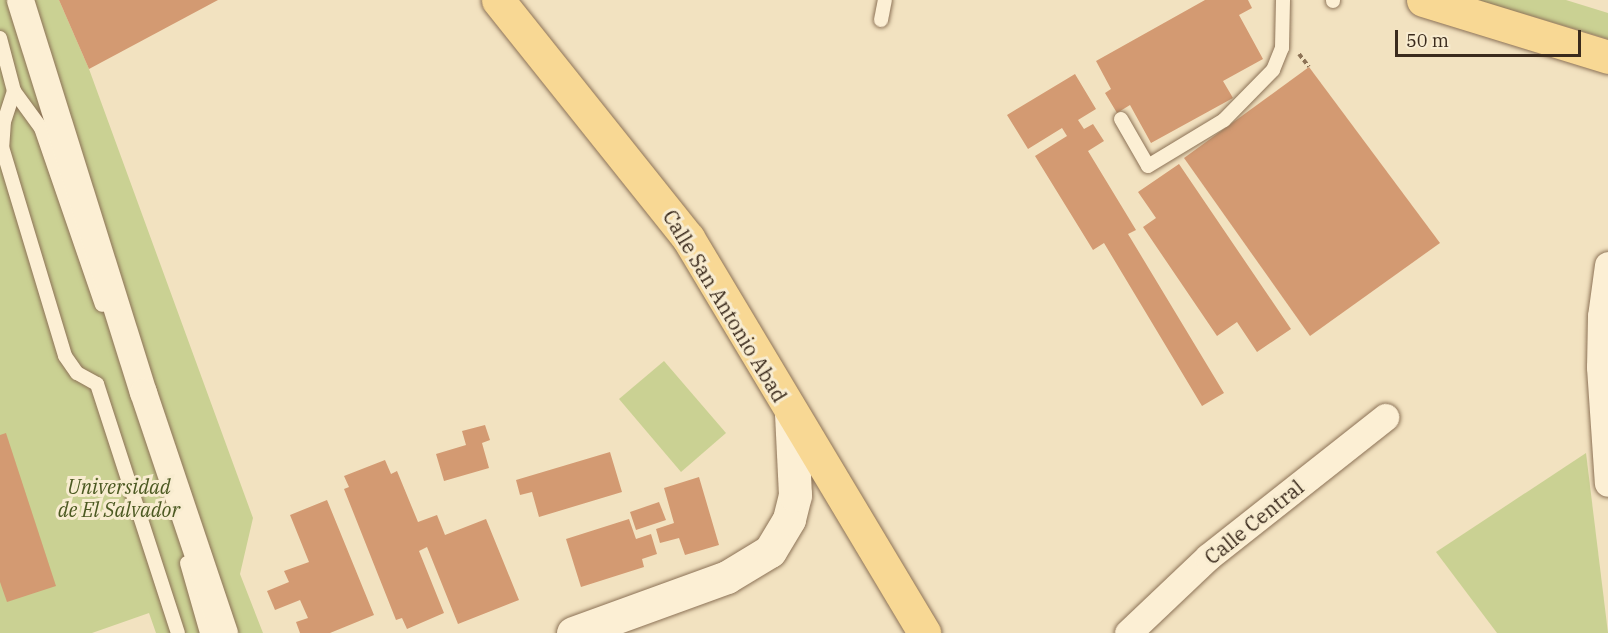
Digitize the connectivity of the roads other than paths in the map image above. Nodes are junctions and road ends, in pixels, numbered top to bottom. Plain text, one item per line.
1 (20, 0) edge
2 (498, 0) edge
3 (885, 0) edge
4 (1283, 0) edge
5 (1424, 0) edge
6 (881, 20) dead end
7 (0, 38) edge
8 (1608, 57) edge
9 (4, 69) edge
10 (14, 91) junction
11 (1121, 119) dead end
12 (1608, 265) edge
13 (791, 414) junction
14 (1385, 417) dead end
15 (1608, 483) edge
16 (178, 633) edge
17 (207, 633) edge
18 (224, 633) edge
19 (576, 633) edge
20 (924, 633) edge
21 (1128, 633) edge

1 - 18 street
2 - 13 main road, Calle San Antonio Abad
3 - 6 lane
4 - 11 lane
5 - 8 main road
7 - 9 lane
9 - 10 lane
10 - 16 lane
10 - 17 lane
12 - 15 street
13 - 19 main road
13 - 20 main road, Calle San Antonio Abad
14 - 21 street, Calle Central

